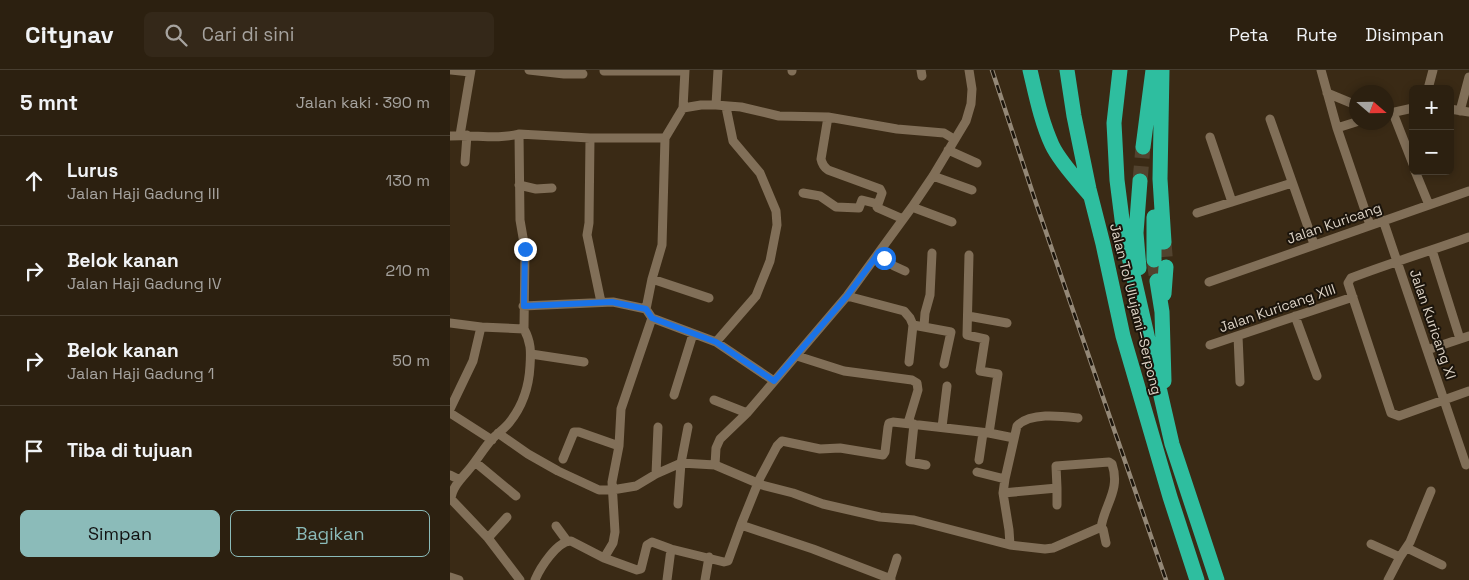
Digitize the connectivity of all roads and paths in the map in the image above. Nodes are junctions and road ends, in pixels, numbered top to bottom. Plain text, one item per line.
1 (451, 70) edge
2 (529, 70) edge
3 (718, 70) edge
4 (969, 70) edge
5 (1030, 70) edge
6 (1067, 70) edge
7 (1120, 70) edge
8 (1153, 70) edge
9 (1162, 70) edge
10 (1321, 70) edge
11 (1433, 70) edge
12 (470, 71) edge
13 (685, 71) edge
14 (583, 74) dead end
15 (605, 74) edge
16 (1469, 77) edge
17 (1429, 85) edge
18 (1327, 93) junction
19 (1349, 102) edge
20 (716, 105) junction
21 (726, 107) junction
22 (683, 108) junction
23 (1409, 109) edge
24 (1394, 112) edge
25 (1465, 112) edge
26 (828, 117) junction
27 (1270, 118) dead end
28 (1394, 122) edge
29 (1349, 124) edge
30 (1337, 128) junction
31 (519, 134) junction
32 (464, 135) junction
33 (450, 136) edge
34 (1210, 137) dead end
35 (590, 138) junction
36 (665, 138) junction
37 (954, 139) junction
38 (1143, 147) tunnel mouth
39 (948, 150) junction
40 (1409, 155) edge
41 (465, 162) dead end
42 (978, 163) dead end
43 (1417, 175) edge
44 (933, 176) junction
45 (1160, 179) junction
46 (1140, 181) tunnel mouth
47 (1292, 183) junction
48 (519, 185) junction
49 (552, 188) dead end
50 (972, 190) dead end
51 (1469, 191) edge
52 (803, 193) dead end
53 (1091, 196) junction
54 (1232, 202) junction
55 (878, 204) junction
56 (1428, 205) junction
57 (912, 208) junction
58 (1197, 213) dead end
59 (903, 219) junction
60 (1383, 220) junction
61 (952, 222) dead end
62 (1370, 225) junction
63 (1469, 237) edge
64 (1164, 242) tunnel mouth
65 (1314, 244) junction
66 (1432, 250) junction
67 (932, 253) dead end
68 (878, 254) junction
69 (969, 255) dead end
70 (1397, 261) junction
71 (905, 271) dead end
72 (652, 279) junction
73 (1157, 281) tunnel mouth
74 (1209, 282) dead end
75 (847, 296) junction
76 (1353, 297) junction
77 (709, 298) dead end
78 (601, 302) junction
79 (524, 306) junction
80 (646, 309) junction
81 (1162, 312) junction
82 (968, 316) junction
83 (1295, 316) junction
84 (652, 318) junction
85 (1007, 323) dead end
86 (450, 324) edge
87 (913, 325) junction
88 (924, 326) junction
89 (480, 327) junction
90 (524, 329) junction
91 (949, 332) junction
92 (693, 334) junction
93 (967, 335) junction
94 (1238, 336) junction
95 (1465, 338) edge
96 (716, 342) junction
97 (1210, 345) dead end
98 (1427, 350) junction
99 (531, 354) junction
100 (797, 356) junction
101 (584, 362) dead end
102 (909, 362) dead end
103 (944, 364) dead end
104 (1316, 376) dead end
105 (774, 381) junction
106 (1164, 382) junction
107 (1240, 382) dead end
108 (947, 386) dead end
109 (1469, 391) edge
110 (674, 395) dead end
111 (714, 400) dead end
112 (1444, 400) junction
113 (450, 409) edge
114 (450, 413) edge
115 (747, 413) junction
116 (1078, 418) dead end
117 (911, 424) junction
118 (688, 427) dead end
119 (942, 427) junction
120 (658, 428) dead end
121 (986, 433) junction
122 (495, 437) junction
123 (1014, 438) junction
124 (1172, 444) junction
125 (619, 446) junction
126 (563, 459) dead end
127 (979, 460) dead end
128 (475, 462) junction
129 (681, 463) junction
130 (715, 465) junction
131 (926, 465) dead end
132 (1466, 465) dead end
133 (977, 472) dead end
134 (656, 474) junction
135 (450, 475) edge
136 (1004, 479) junction
137 (460, 480) junction
138 (758, 483) junction
139 (1056, 488) junction
140 (612, 490) junction
141 (1431, 491) dead end
142 (1003, 493) junction
143 (516, 496) dead end
144 (450, 499) edge
145 (678, 504) dead end
146 (1056, 505) dead end
147 (507, 516) dead end
148 (740, 525) junction
149 (556, 526) dead end
150 (1102, 528) junction
151 (488, 538) junction
152 (567, 541) junction
153 (1106, 543) dead end
154 (1371, 544) dead end
155 (1010, 545) junction
156 (1406, 548) junction
157 (671, 549) junction
158 (1400, 557) junction
159 (604, 558) junction
160 (709, 558) junction
161 (898, 558) dead end
162 (1442, 565) dead end
163 (450, 577) edge
164 (459, 580) edge
165 (520, 580) edge
166 (535, 580) edge
167 (667, 580) edge
168 (705, 580) edge
169 (891, 580) edge
170 (1197, 580) edge
171 (1217, 580) edge
172 (1388, 580) edge

1 - 12 street
2 - 14 street
3 - 20 street
4 - 37 street
5 - 53 highway
6 - 53 highway, Jalan Tol Ulujami–Serpong
7 - 124 highway, Jalan Tol Ulujami–Serpong
8 - 38 highway
9 - 45 highway
10 - 18 street
11 - 17 street
12 - 32 street
13 - 15 street
13 - 22 street
16 - 25 street
18 - 19 street
18 - 30 street
20 - 21 street
20 - 22 street
21 - 26 street
21 - 96 street
22 - 36 street
23 - 24 street
26 - 37 street
26 - 55 street
27 - 47 street
28 - 40 street
29 - 30 street
30 - 62 street
31 - 32 street
31 - 35 street
31 - 48 street
32 - 33 street
32 - 41 street
34 - 54 street
35 - 36 street
35 - 78 street
36 - 72 street
37 - 39 street
39 - 42 street
39 - 44 street
43 - 56 street
44 - 50 street
44 - 57 street
45 - 64 highway
45 - 81 highway
46 - 106 highway
47 - 54 street
47 - 65 street
48 - 49 street
48 - 79 street
51 - 56 street, Jalan Kuricang
52 - 55 street
53 - 170 highway, Jalan Tol Ulujami–Serpong
54 - 58 street
55 - 59 street
56 - 60 street, Jalan Kuricang
57 - 59 street
57 - 61 street
59 - 68 street
60 - 62 street, Jalan Kuricang
60 - 70 street, Jalan Kuricang XI
62 - 65 street, Jalan Kuricang
63 - 66 street
65 - 74 street, Jalan Kuricang
66 - 70 street
66 - 95 street
67 - 88 street
68 - 71 street
68 - 75 street
69 - 82 street
70 - 76 street
70 - 98 street, Jalan Kuricang XI
72 - 77 street
72 - 80 street
73 - 81 highway
75 - 87 street
75 - 100 street
76 - 83 street, Jalan Kuricang XIII
76 - 112 street
78 - 79 street
78 - 80 street
79 - 90 street
80 - 84 street
81 - 106 highway
82 - 85 street
82 - 93 street
83 - 94 street, Jalan Kuricang XIII
83 - 104 street
84 - 92 street
84 - 125 street
86 - 89 street
87 - 88 street
87 - 102 street
88 - 91 street
89 - 90 street
89 - 113 street
90 - 99 street
91 - 93 street
91 - 103 street
92 - 96 street
92 - 110 street
93 - 121 street
94 - 97 street, Jalan Kuricang XIII
94 - 107 street
95 - 98 street
96 - 105 street
98 - 112 street, Jalan Kuricang XI
99 - 101 street
99 - 122 street
100 - 105 street
100 - 117 street
105 - 115 street
106 - 124 highway
108 - 119 street
109 - 112 street
111 - 115 street
112 - 132 street, Jalan Kuricang XI
114 - 122 street
115 - 130 street
116 - 123 street
117 - 119 street
117 - 131 street
117 - 138 street
118 - 129 street
119 - 121 street
120 - 134 street
121 - 123 street
121 - 127 street
122 - 128 street
122 - 140 street
123 - 136 street
124 - 171 highway, Jalan Tol Ulujami–Serpong
125 - 126 street
125 - 140 street
128 - 137 street
128 - 143 street
129 - 130 street
129 - 134 street
129 - 145 street
130 - 138 street
133 - 136 street
134 - 140 street
135 - 137 street
136 - 142 street
137 - 144 street
138 - 148 street
138 - 155 street
139 - 142 street
139 - 146 street
139 - 150 street
140 - 159 street
141 - 156 street
142 - 155 street
144 - 151 street
147 - 151 street
148 - 160 street
148 - 169 street
149 - 152 street
150 - 153 street
150 - 155 street
151 - 165 street
152 - 159 street
152 - 166 street
154 - 158 street
156 - 158 street
156 - 162 street
157 - 159 street
157 - 160 street
157 - 167 street
158 - 172 street
160 - 168 street
161 - 169 street
163 - 164 street

